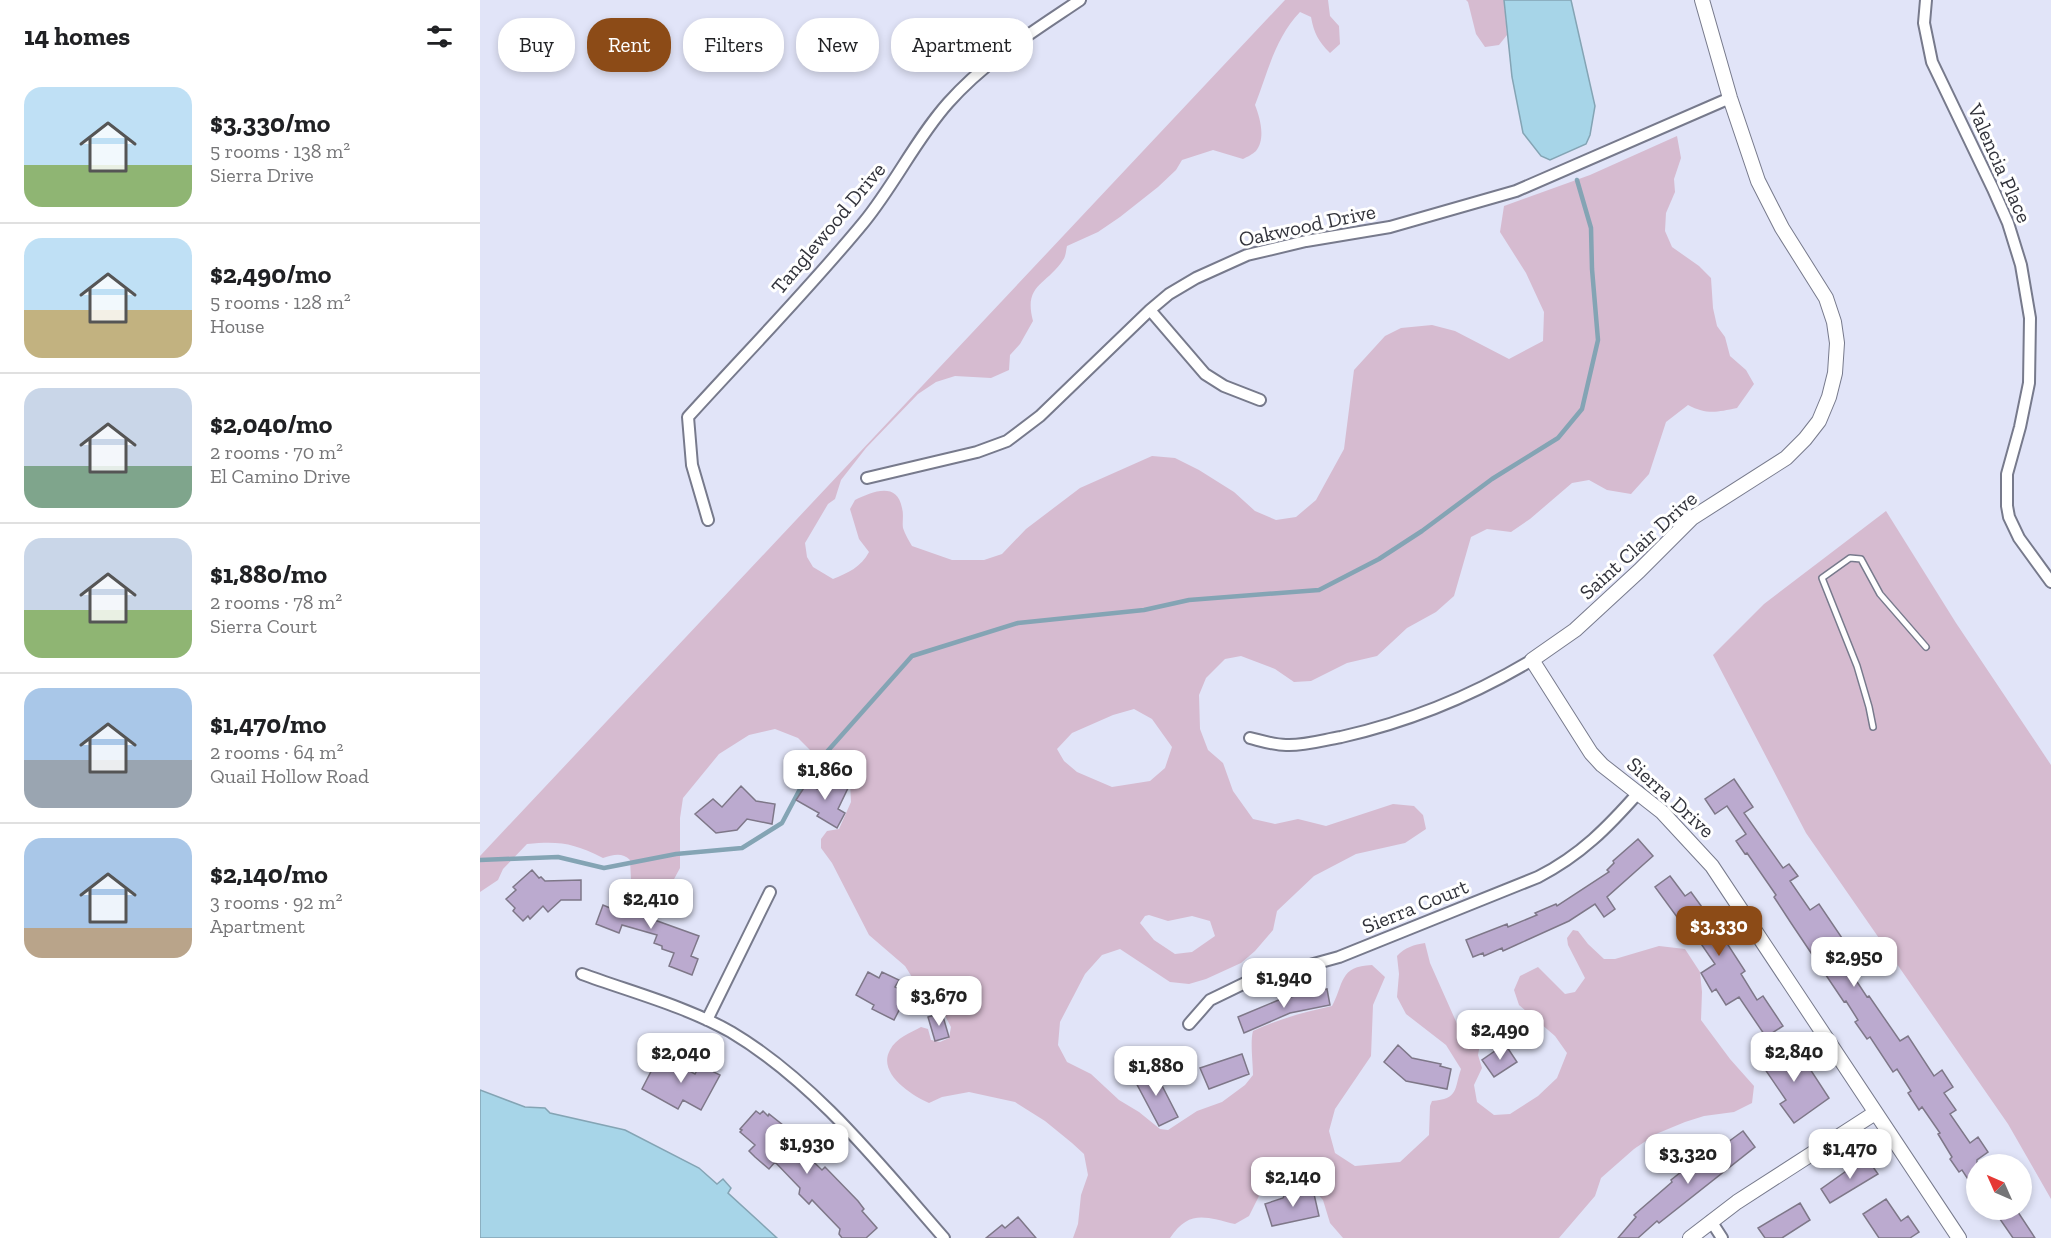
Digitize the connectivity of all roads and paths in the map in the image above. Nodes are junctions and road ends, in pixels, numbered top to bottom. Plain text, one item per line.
1 (1080, 0) edge
2 (1702, 0) edge
3 (1926, 0) edge
4 (1730, 98) junction
5 (1150, 310) junction
6 (1260, 400) dead end
7 (867, 478) dead end
8 (708, 520) dead end
9 (2051, 582) edge
10 (1926, 647) dead end
11 (1532, 660) junction
12 (1873, 727) dead end
13 (1250, 738) dead end
14 (1639, 792) junction
15 (770, 892) dead end
16 (582, 974) dead end
17 (707, 1020) junction
18 (1189, 1024) dead end
19 (1875, 1113) junction
20 (1711, 1221) junction
21 (945, 1238) edge
22 (1690, 1238) edge
23 (1722, 1238) edge
24 (1959, 1238) edge

1 - 8 street, Tanglewood Drive
2 - 4 street, Saint Clair Drive
3 - 9 street, Valencia Place
4 - 5 street, Oakwood Drive
4 - 11 street, Saint Clair Drive
5 - 6 street
5 - 7 street, Oakwood Drive
10 - 12 lane
11 - 13 street, Saint Clair Drive
11 - 14 street, Sierra Drive
14 - 18 street, Sierra Court
14 - 19 street, Sierra Drive
15 - 17 street
16 - 17 street
17 - 21 street
19 - 20 street
19 - 24 street, Sierra Drive
20 - 22 street
20 - 23 street

